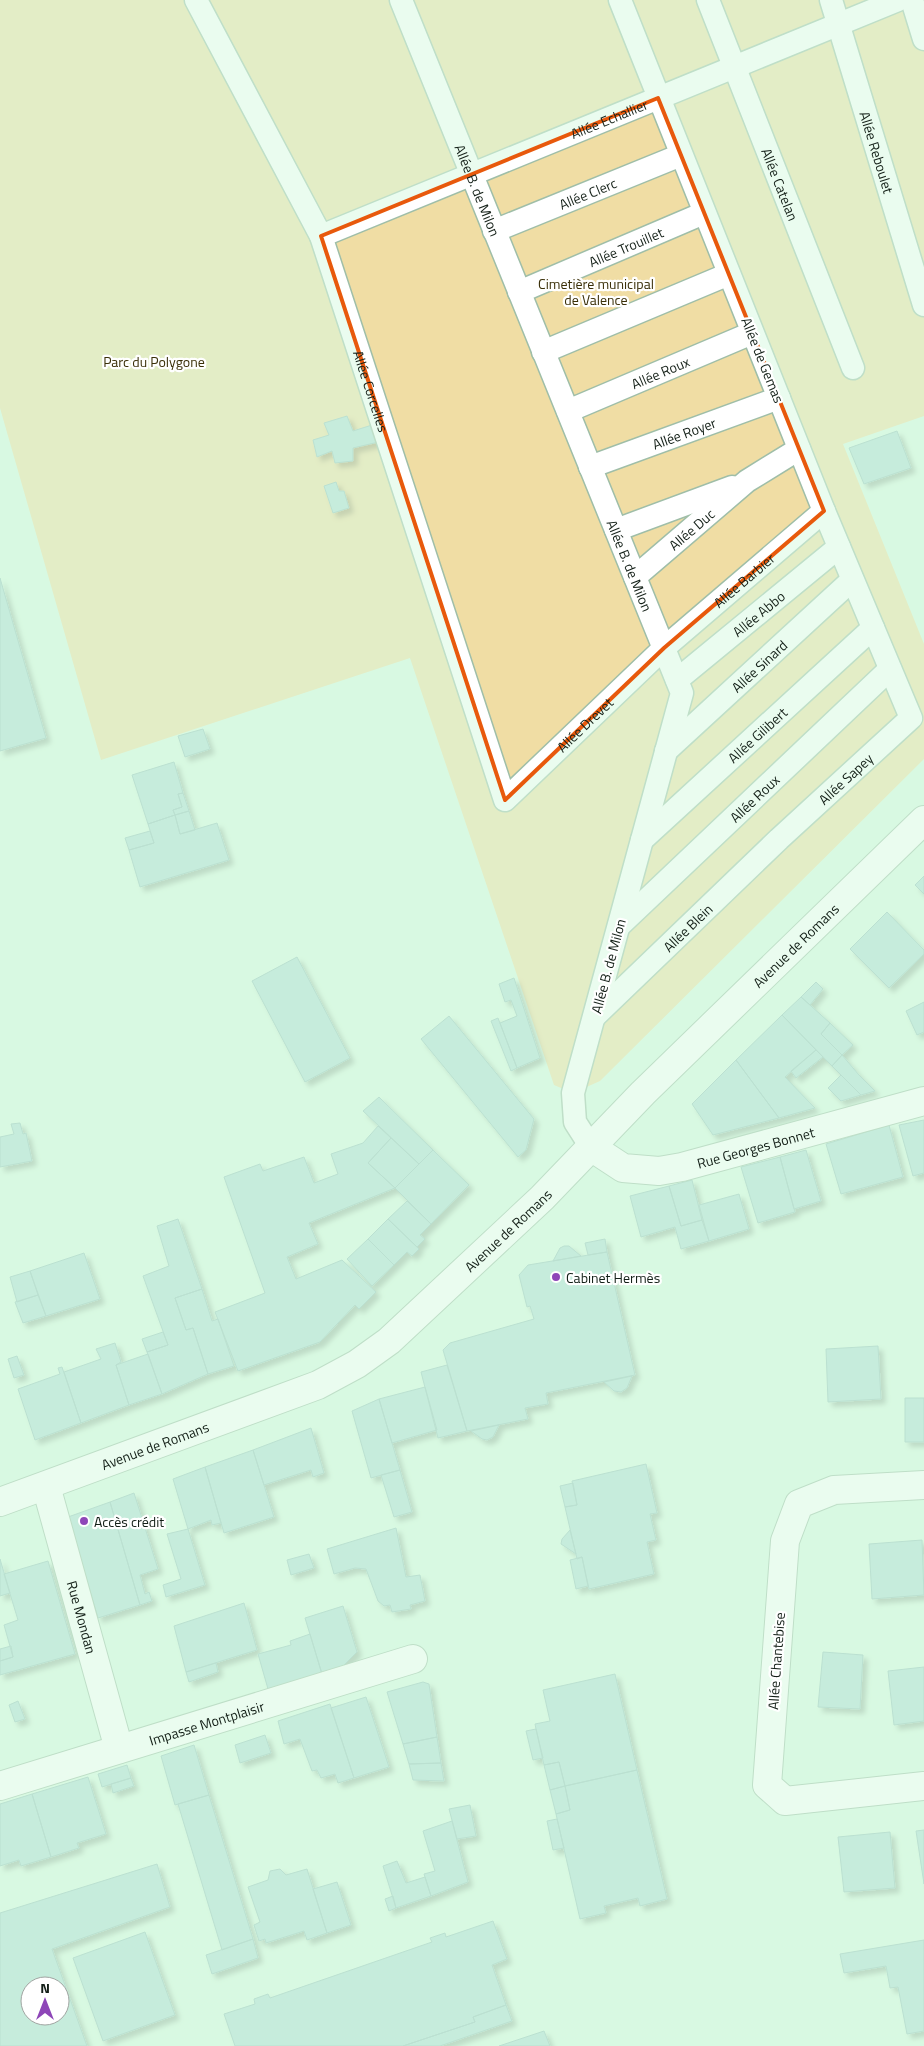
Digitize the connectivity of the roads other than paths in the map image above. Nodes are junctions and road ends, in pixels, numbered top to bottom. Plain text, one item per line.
1 (196, 0) edge
2 (401, 0) edge
3 (620, 0) edge
4 (708, 0) edge
5 (831, 0) edge
6 (898, 0) edge
7 (912, 0) edge
8 (839, 24) junction
9 (924, 36) edge
10 (734, 68) junction
11 (658, 98) junction
12 (681, 155) junction
13 (471, 174) junction
14 (704, 213) junction
15 (494, 231) junction
16 (321, 236) junction
17 (729, 274) junction
18 (519, 292) junction
19 (924, 305) edge
20 (752, 333) junction
21 (543, 352) junction
22 (853, 368) dead end
23 (779, 398) junction
24 (568, 411) junction
25 (799, 449) junction
26 (590, 467) junction
27 (747, 481) junction
28 (824, 511) junction
29 (616, 530) junction
30 (838, 547) junction
31 (635, 577) junction
32 (852, 580) junction
33 (873, 628) junction
34 (664, 648) junction
35 (890, 669) junction
36 (677, 680) junction
37 (910, 718) joint
38 (666, 751) junction
39 (505, 800) joint
40 (924, 820) edge
41 (780, 839) joint
42 (642, 840) junction
43 (619, 926) junction
44 (594, 1016) junction
45 (924, 1101) edge
46 (591, 1147) junction
47 (924, 1485) edge
48 (46, 1486) junction
49 (0, 1502) edge
50 (413, 1659) dead end
51 (119, 1749) junction
52 (0, 1786) edge
53 (924, 1786) edge

1 - 16 street, Allée Corcelles
2 - 13 street, Allée B. de Milon
3 - 11 street, Allée de Gemas
4 - 10 street, Allée Catelan
5 - 8 street, Allée Reboulet
6 - 8 street, Allée Echallier
7 - 9 street
8 - 10 street, Allée Echallier
8 - 19 street, Allée Reboulet
10 - 11 street, Allée Echallier
10 - 22 street, Allée Catelan
11 - 12 street, Allée de Gemas
11 - 13 street, Allée Echallier
12 - 14 street, Allée de Gemas
12 - 15 street, Allée Clerc
13 - 15 street, Allée B. de Milon
13 - 16 street, Allée Echallier
14 - 17 street, Allée de Gemas
14 - 18 street, Allée Trouillet
15 - 18 street, Allée B. de Milon
16 - 39 street, Allée Corcelles
17 - 20 street, Allée de Gemas
17 - 21 street
18 - 21 street, Allée B. de Milon
20 - 23 street, Allée de Gemas
20 - 24 street, Allée Roux
21 - 24 street, Allée B. de Milon
23 - 25 street, Allée de Gemas
23 - 26 street, Allée Royer
24 - 26 street, Allée B. de Milon
25 - 27 street, Allée Duc
25 - 28 street, Allée de Gemas
26 - 29 street, Allée B. de Milon
27 - 29 street, Allée Duc
27 - 31 street, Allée Duc
28 - 30 street, Allée de Gemas
28 - 34 street, Allée Barbier
29 - 31 street, Allée B. de Milon
30 - 32 street, Allée de Gemas
30 - 36 street, Allée Abbo
31 - 34 street, Allée B. de Milon
32 - 33 street, Allée de Gemas
32 - 38 street, Allée Sinard
33 - 35 street, Allée de Gemas
33 - 42 street, Allée Gilibert
34 - 36 street, Allée B. de Milon
34 - 39 street, Allée Drevet
35 - 37 street, Allée de Gemas
35 - 43 street, Allée Roux
36 - 38 street, Allée B. de Milon
37 - 41 street, Allée Sapey
38 - 42 street, Allée B. de Milon
40 - 46 street, Avenue de Romans
41 - 44 street, Allée Blein
42 - 43 street, Allée B. de Milon
43 - 44 street, Allée B. de Milon
44 - 46 street, Allée B. de Milon
45 - 46 street, Rue Georges Bonnet
46 - 48 street, Avenue de Romans
47 - 53 street, Allée Chantebise
48 - 49 street, Avenue de Romans
48 - 51 street, Rue Mondan
50 - 51 street, Impasse Montplaisir
51 - 52 street, Impasse Montplaisir

